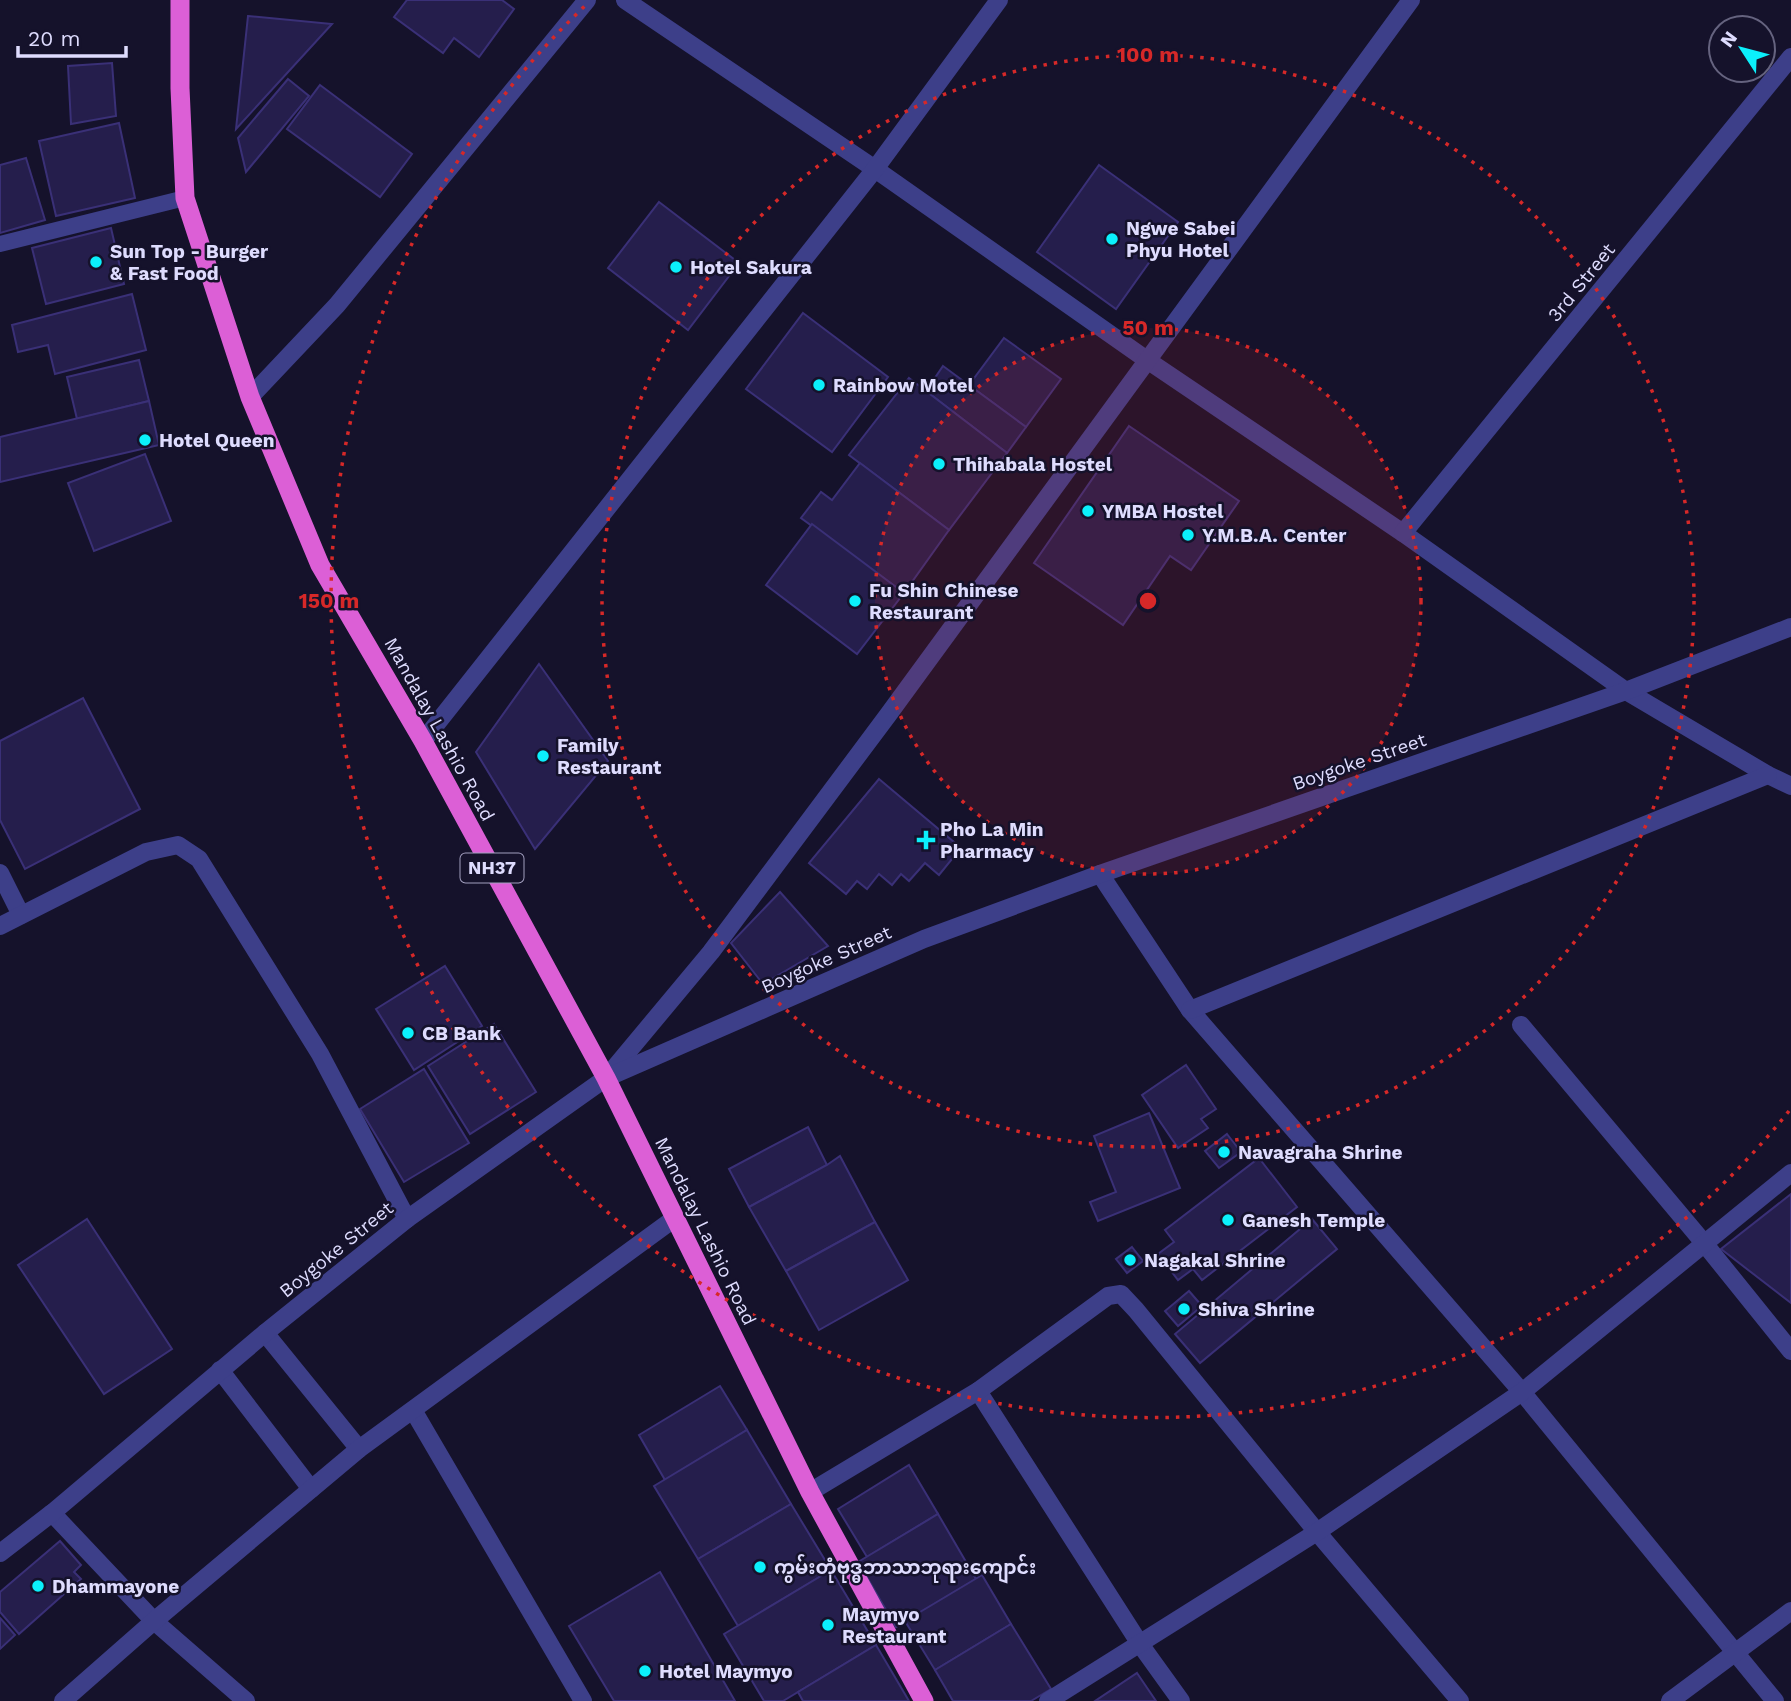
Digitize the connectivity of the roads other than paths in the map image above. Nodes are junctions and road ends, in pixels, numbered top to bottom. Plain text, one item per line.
1 (180, 0) edge
2 (587, 0) edge
3 (625, 0) edge
4 (999, 0) edge
5 (1411, 0) edge
6 (1791, 57) edge
7 (875, 169) junction
8 (185, 198) junction
9 (0, 244) edge
10 (1146, 360) junction
11 (250, 397) junction
12 (1403, 533) junction
13 (1791, 627) edge
14 (1626, 691) junction
15 (423, 741) junction
16 (1768, 775) junction
17 (1791, 786) edge
18 (0, 873) edge
19 (1100, 874) junction
20 (20, 915) junction
21 (0, 926) edge
22 (1190, 1010) junction
23 (1521, 1025) dead end
24 (606, 1078) junction
25 (1791, 1173) edge
26 (675, 1218) junction
27 (407, 1219) junction
28 (1704, 1243) junction
29 (265, 1333) junction
30 (1791, 1351) edge
31 (220, 1370) junction
32 (978, 1391) junction
33 (1522, 1392) junction
34 (413, 1410) junction
35 (359, 1449) junction
36 (311, 1489) junction
37 (810, 1492) junction
38 (52, 1513) junction
39 (1317, 1532) junction
40 (0, 1553) edge
41 (1791, 1611) edge
42 (154, 1621) junction
43 (1140, 1644) junction
44 (1735, 1654) junction
45 (63, 1701) edge
46 (246, 1701) edge
47 (583, 1701) edge
48 (924, 1701) edge
49 (1048, 1701) edge
50 (1181, 1701) edge
51 (1460, 1701) edge
52 (1670, 1701) edge
53 (1775, 1701) edge

1 - 8 highway, Mandalay Lashio Road / NH37
2 - 11 street
3 - 7 street
4 - 7 street
5 - 10 street
6 - 12 street, 3rd Street
7 - 10 street
7 - 15 street
8 - 9 lane
8 - 11 highway, Mandalay Lashio Road / NH37
10 - 12 street
10 - 24 street
11 - 15 highway, Mandalay Lashio Road / NH37
12 - 14 street
13 - 14 street, Boygoke Street
14 - 16 street
14 - 19 street, Boygoke Street
15 - 24 highway, Mandalay Lashio Road / NH37
16 - 17 street
16 - 22 street
18 - 20 street
19 - 22 street
19 - 24 street, Boygoke Street
20 - 21 street
20 - 27 street
22 - 33 street
23 - 28 street
24 - 26 highway, Mandalay Lashio Road / NH37
24 - 27 street, Boygoke Street
25 - 28 street
26 - 34 street
26 - 37 highway, Mandalay Lashio Road / NH37
27 - 29 street, Boygoke Street
28 - 30 street
28 - 33 street
29 - 31 street, Boygoke Street
29 - 35 street
31 - 36 street
31 - 38 street, Boygoke Street
32 - 37 street
32 - 39 street
32 - 43 street
33 - 39 street
33 - 44 street
34 - 35 street
34 - 47 street
35 - 36 street
36 - 42 street
37 - 48 highway, Mandalay Lashio Road / NH37
38 - 40 street, Boygoke Street
38 - 42 street
39 - 43 street
39 - 51 street
41 - 44 street
42 - 45 street
42 - 46 street
43 - 49 street
43 - 50 street
44 - 52 street
44 - 53 street

